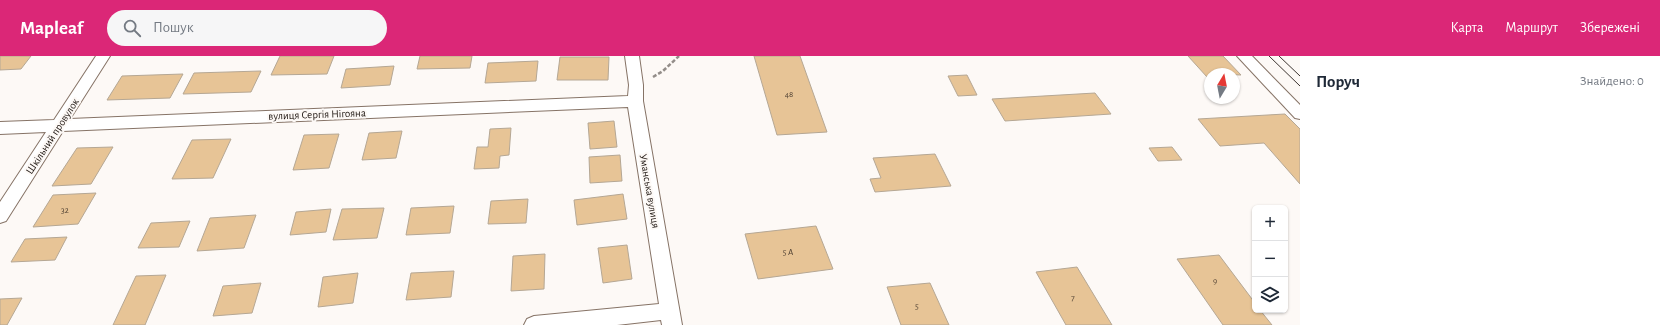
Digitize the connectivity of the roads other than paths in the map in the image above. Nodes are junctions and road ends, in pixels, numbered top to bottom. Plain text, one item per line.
1 (103, 56) edge
2 (632, 56) edge
3 (1244, 56) edge
4 (636, 93) junction
5 (1300, 114) edge
6 (59, 125) junction
7 (0, 128) edge
8 (0, 216) edge
9 (671, 318) edge
10 (534, 325) edge

1 - 6 street, Шкільний провулок
2 - 4 street, Уманська вулиця
3 - 5 street
4 - 6 street, вулиця Сергія Нігояна
4 - 9 street, Уманська вулиця
6 - 7 street, вулиця Сергія Нігояна
6 - 8 street, Шкільний провулок
9 - 10 street

